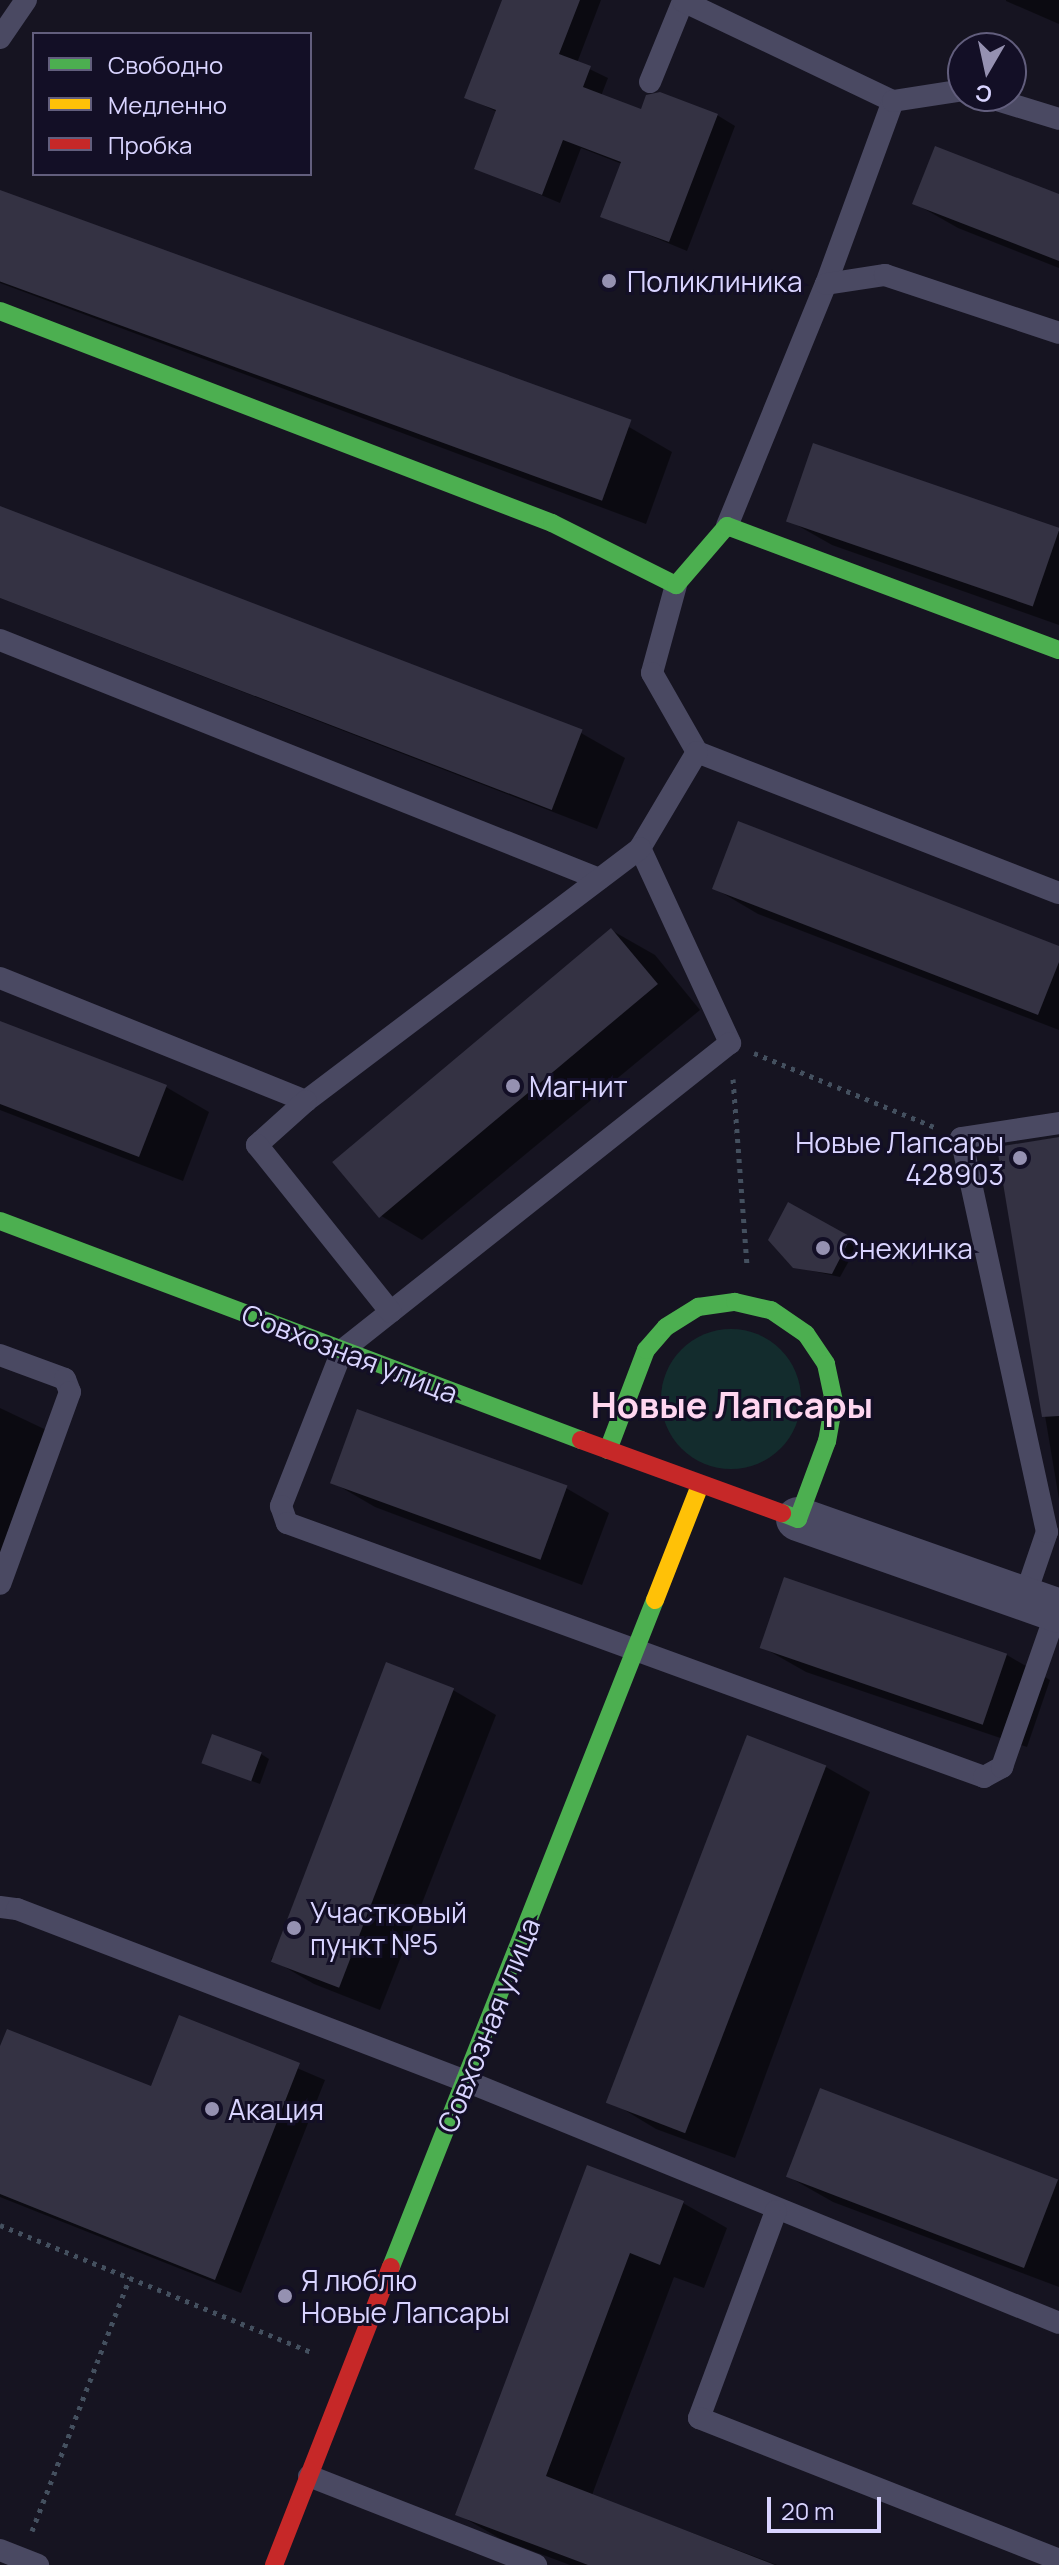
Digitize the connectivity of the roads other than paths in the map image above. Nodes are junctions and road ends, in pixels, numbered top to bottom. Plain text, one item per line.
1 (26, 0) edge
2 (683, 0) edge
3 (0, 38) edge
4 (650, 82) dead end
5 (947, 93) edge
6 (893, 101) junction
7 (1027, 109) edge
8 (1059, 119) edge
9 (826, 284) junction
10 (0, 311) edge
11 (1059, 333) edge
12 (727, 526) junction
13 (676, 585) junction
14 (0, 640) edge
15 (1059, 650) edge
16 (697, 752) junction
17 (640, 848) junction
18 (599, 879) junction
19 (1059, 893) edge
20 (0, 978) edge
21 (306, 1101) junction
22 (1059, 1123) edge
23 (0, 1221) edge
24 (391, 1312) junction
25 (342, 1351) junction
26 (0, 1355) edge
27 (608, 1450) junction
28 (700, 1485) junction
29 (798, 1519) junction
30 (1053, 1530) edge
31 (0, 1584) edge
32 (1046, 1607) edge
33 (636, 1650) junction
34 (0, 1907) edge
35 (466, 2081) junction
36 (776, 2211) junction
37 (1059, 2323) edge
38 (309, 2476) junction
39 (0, 2550) edge
40 (1059, 2560) edge
41 (30, 2562) edge
42 (274, 2565) edge
43 (536, 2565) edge

1 - 3 lane
2 - 4 lane
2 - 6 lane
5 - 6 lane
6 - 9 lane
7 - 8 lane
9 - 11 lane
9 - 12 lane
10 - 13 street
12 - 13 street
12 - 15 street
13 - 16 lane
14 - 18 lane
16 - 17 lane
16 - 19 lane
17 - 18 lane
17 - 24 lane
18 - 21 lane
20 - 21 lane
21 - 24 lane
22 - 30 lane
23 - 25 street, Совхозная улица
24 - 25 lane
25 - 27 street, Совхозная улица
25 - 33 lane
26 - 31 lane
27 - 28 street, Совхозная улица
27 - 29 street
28 - 29 street, Совхозная улица
28 - 33 street, Совхозная улица
29 - 32 street, Совхозная улица
30 - 32 lane
32 - 33 lane
33 - 35 street, Совхозная улица
34 - 35 lane
35 - 36 lane
35 - 38 street, Совхозная улица
36 - 37 lane
36 - 40 lane
38 - 42 street, Совхозная улица
38 - 43 lane
39 - 41 lane

